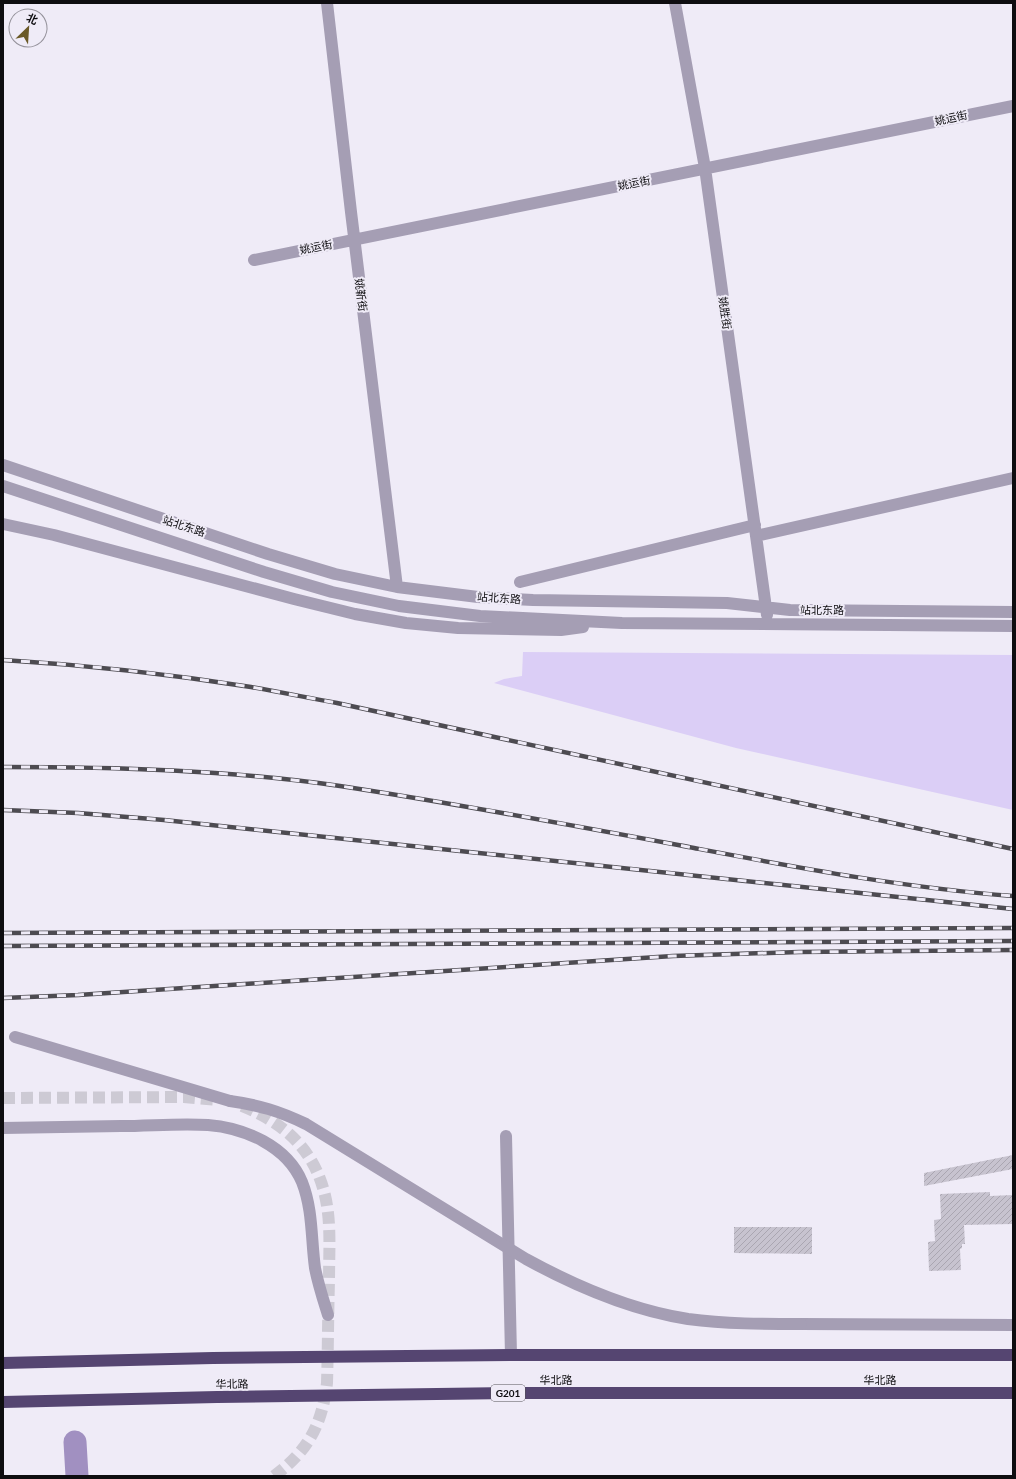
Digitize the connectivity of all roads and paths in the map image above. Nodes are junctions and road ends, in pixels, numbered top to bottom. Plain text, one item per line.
1 (327, 3) edge
2 (675, 3) edge
3 (1013, 106) edge
4 (705, 168) junction
5 (354, 240) junction
6 (254, 260) dead end
7 (3, 465) edge
8 (1013, 478) edge
9 (3, 486) edge
10 (3, 524) edge
11 (755, 530) junction
12 (520, 582) dead end
13 (397, 587) junction
14 (766, 608) junction
15 (1013, 612) edge
16 (622, 623) junction
17 (769, 624) junction
18 (1013, 626) edge
19 (14, 1037) dead end
20 (3, 1128) edge
21 (506, 1136) dead end
22 (328, 1315) dead end
23 (1013, 1325) edge
24 (511, 1355) junction
25 (1013, 1355) edge
26 (3, 1363) edge
27 (1013, 1393) edge
28 (3, 1402) edge

1 - 5 street, 姚靳街
2 - 4 street, 姚胜街
3 - 4 street, 姚运街
4 - 5 street, 姚运街
4 - 11 street, 姚胜街
5 - 6 street, 姚运街
5 - 13 street, 姚靳街
7 - 13 street, 站北东路
8 - 11 street
9 - 16 street, 站北东路
10 - 16 street
11 - 12 street
11 - 14 street, 姚胜街
13 - 14 street, 站北东路
14 - 15 street, 站北东路
14 - 17 street, 姚胜街
16 - 17 street, 站北东路
17 - 18 street, 站北东路
19 - 23 street, bridge
20 - 22 street, bridge
21 - 24 street
24 - 25 highway
24 - 26 highway
27 - 28 highway, 华北路 / G201

